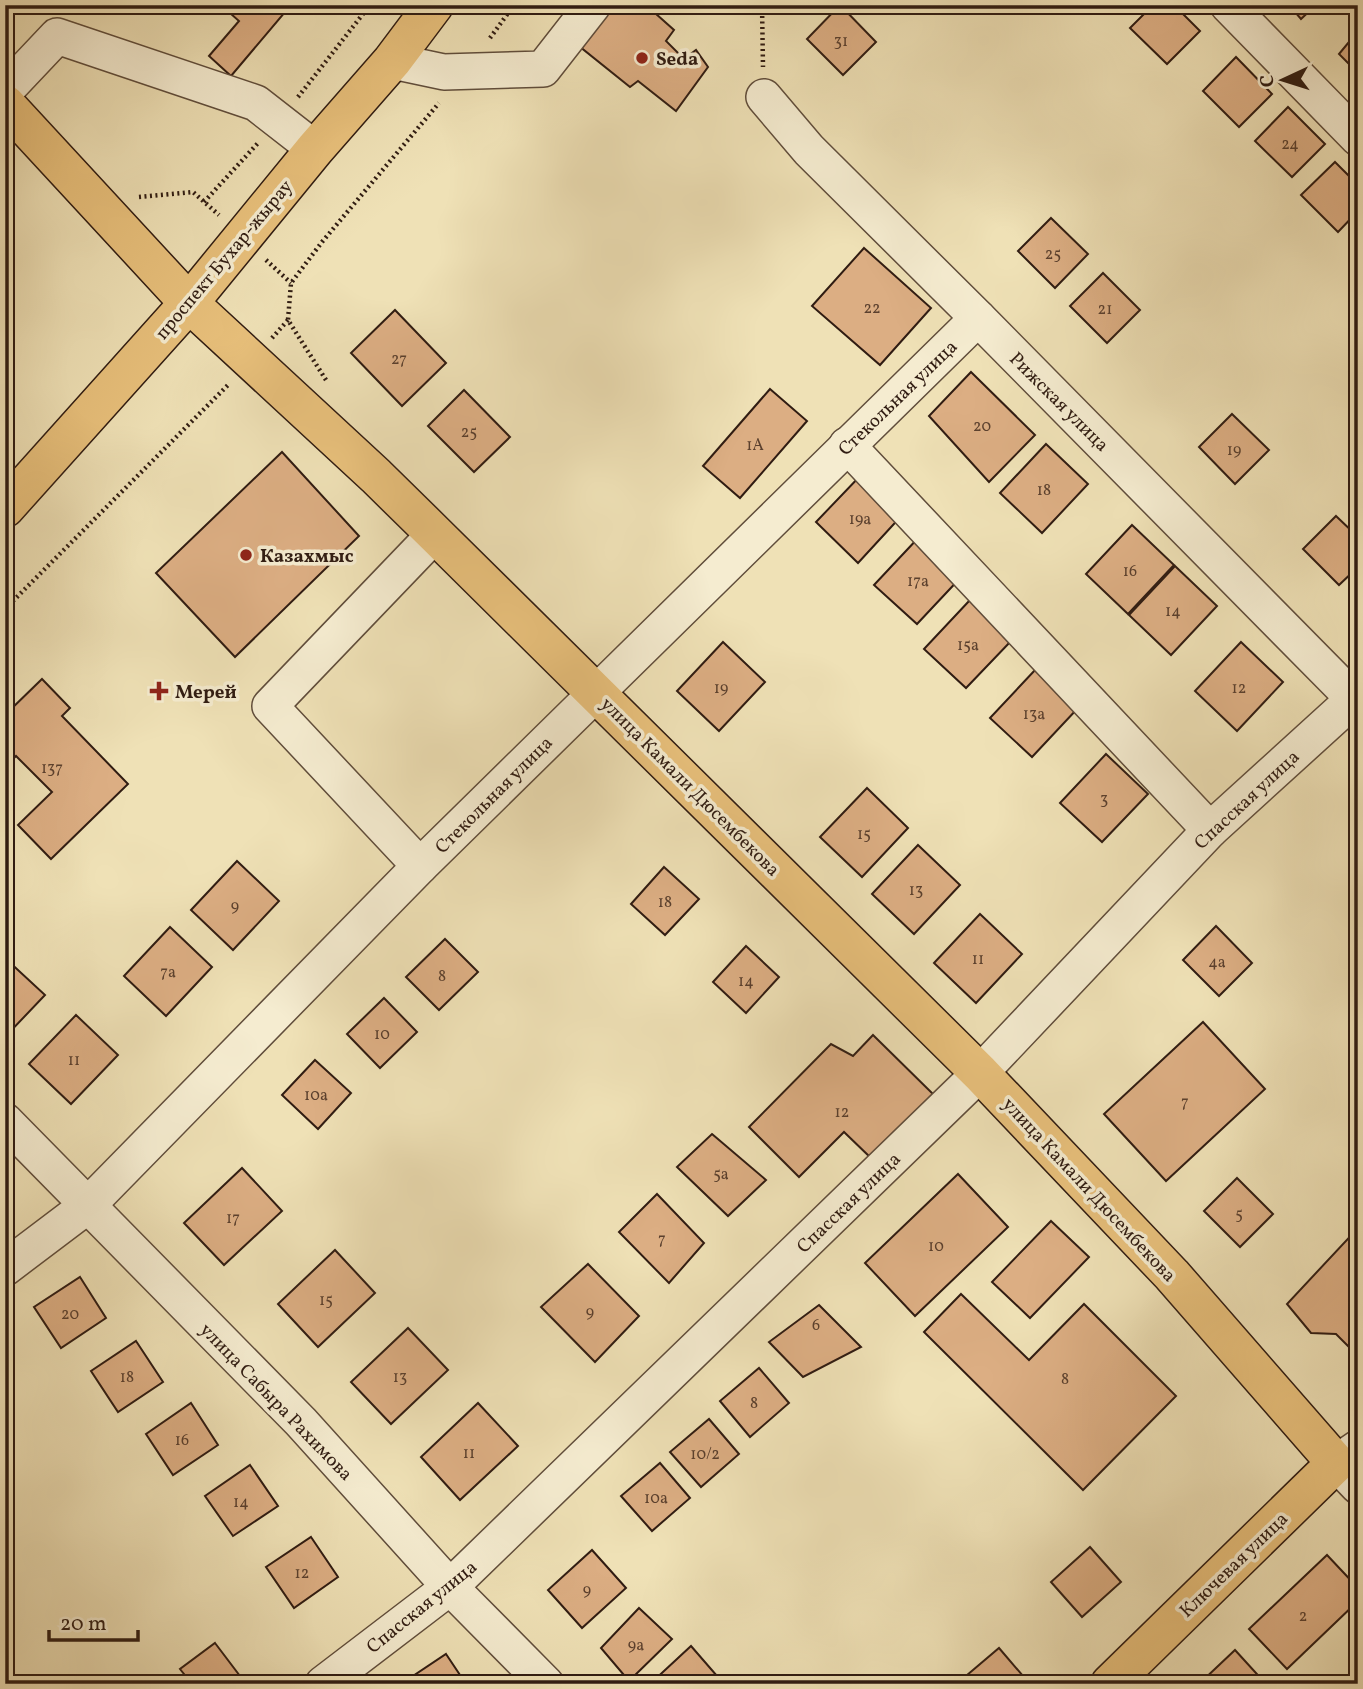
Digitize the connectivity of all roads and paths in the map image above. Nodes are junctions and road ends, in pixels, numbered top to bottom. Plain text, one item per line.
1 (434, 5) edge
2 (514, 5) edge
3 (593, 5) edge
4 (762, 5) edge
5 (1228, 5) edge
6 (393, 61) junction
7 (466, 71) junction
8 (5, 91) edge
9 (764, 97) joint
10 (5, 104) edge
11 (1358, 138) edge
12 (315, 149) junction
13 (130, 188) dead end
14 (242, 237) junction
15 (291, 283) junction
16 (189, 303) junction
17 (978, 318) junction
18 (288, 320) junction
19 (252, 361) junction
20 (332, 391) dead end
21 (847, 445) junction
22 (5, 508) edge
23 (435, 534) junction
24 (5, 609) edge
25 (597, 692) junction
26 (1356, 701) edge
27 (1210, 830) junction
28 (420, 866) junction
29 (980, 1073) junction
30 (5, 1121) edge
31 (87, 1206) junction
32 (5, 1268) edge
33 (1351, 1466) edge
34 (450, 1587) junction
35 (323, 1684) edge
36 (546, 1684) edge
37 (1110, 1684) edge

1 - 6 main road, проспект Бухар-жырау
2 - 7 path
3 - 7 street
4 - 9 path
5 - 11 street
6 - 7 street
6 - 12 main road, проспект Бухар-жырау
7 - 15 path
8 - 12 street
9 - 17 street, Рижская улица
10 - 16 main road, улица Камали Дюсембекова
12 - 14 main road, проспект Бухар-жырау
13 - 14 path
14 - 15 path
14 - 16 main road, проспект Бухар-жырау
15 - 18 path
16 - 19 main road, улица Камали Дюсембекова
16 - 22 main road, проспект Бухар-жырау
17 - 21 street, Стекольная улица
17 - 26 street, Рижская улица
18 - 19 path
18 - 20 path
19 - 23 main road, улица Камали Дюсембекова
19 - 24 path
21 - 25 street, Стекольная улица
21 - 27 street
23 - 25 main road, улица Камали Дюсембекова
23 - 28 street
25 - 28 street, Стекольная улица
25 - 29 main road, улица Камали Дюсембекова
26 - 27 street, Спасская улица
27 - 29 street, Спасская улица
28 - 31 street, Стекольная улица
29 - 33 main road, улица Камали Дюсембекова
29 - 34 street, Спасская улица
30 - 31 street, улица Сабыра Рахимова
31 - 32 street, Стекольная улица
31 - 34 street, улица Сабыра Рахимова
33 - 37 main road, Ключевая улица
34 - 35 street, Спасская улица
34 - 36 street, улица Сабыра Рахимова

